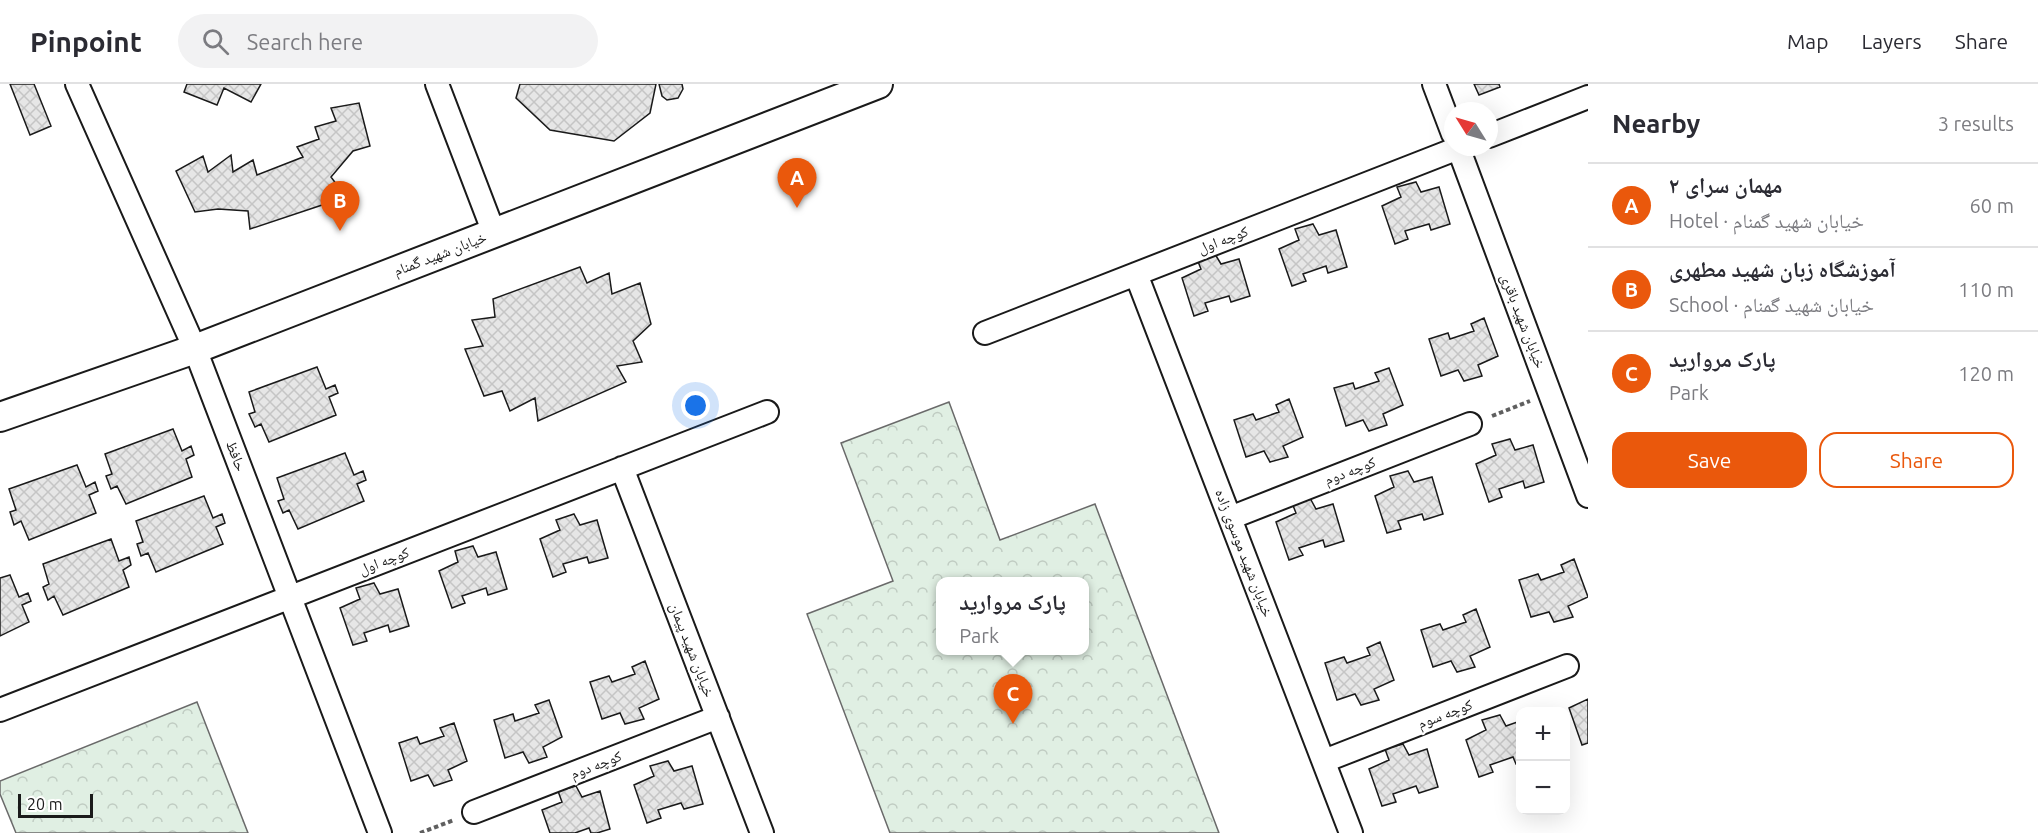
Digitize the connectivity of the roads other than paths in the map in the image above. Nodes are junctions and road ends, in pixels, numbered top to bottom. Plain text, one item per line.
1 (77, 84) edge
2 (437, 84) edge
3 (878, 84) edge
4 (1434, 84) edge
5 (1588, 97) edge
6 (1444, 110) edge
7 (1498, 132) edge
8 (1444, 149) edge
9 (1461, 156) edge
10 (494, 233) junction
11 (1136, 274) junction
12 (985, 333) dead end
13 (195, 349) junction
14 (767, 412) dead end
15 (0, 417) edge
16 (1470, 424) road end
17 (622, 468) junction
18 (1588, 496) edge
19 (1230, 518) junction
20 (290, 597) junction
21 (1567, 666) dead end
22 (0, 710) edge
23 (718, 717) junction
24 (1323, 761) junction
25 (474, 812) road end
26 (380, 833) edge
27 (762, 833) edge
28 (1351, 833) edge

1 - 13 street, حافظ
2 - 10 street
3 - 10 street, خیابان شهید گمنام
4 - 6 street, خیابان شهید باقری
5 - 7 street
8 - 11 street, کوچه اول
9 - 18 street, خیابان شهید باقری
10 - 13 street, خیابان شهید گمنام
11 - 12 street, کوچه اول
11 - 19 street, خیابان شهید موسوی زاده
13 - 15 street, خیابان شهید گمنام
13 - 20 street, حافظ
14 - 17 street, کوچه اول
16 - 19 street, کوچه دوم
17 - 20 street, کوچه اول
17 - 23 street, خیابان شهید پیمان
19 - 24 street, خیابان شهید موسوی زاده
20 - 22 street, کوچه اول
20 - 26 street, حافظ
21 - 24 street, کوچه سوم
23 - 25 street, کوچه دوم
23 - 27 street, خیابان شهید پیمان
24 - 28 street, خیابان شهید موسوی زاده

